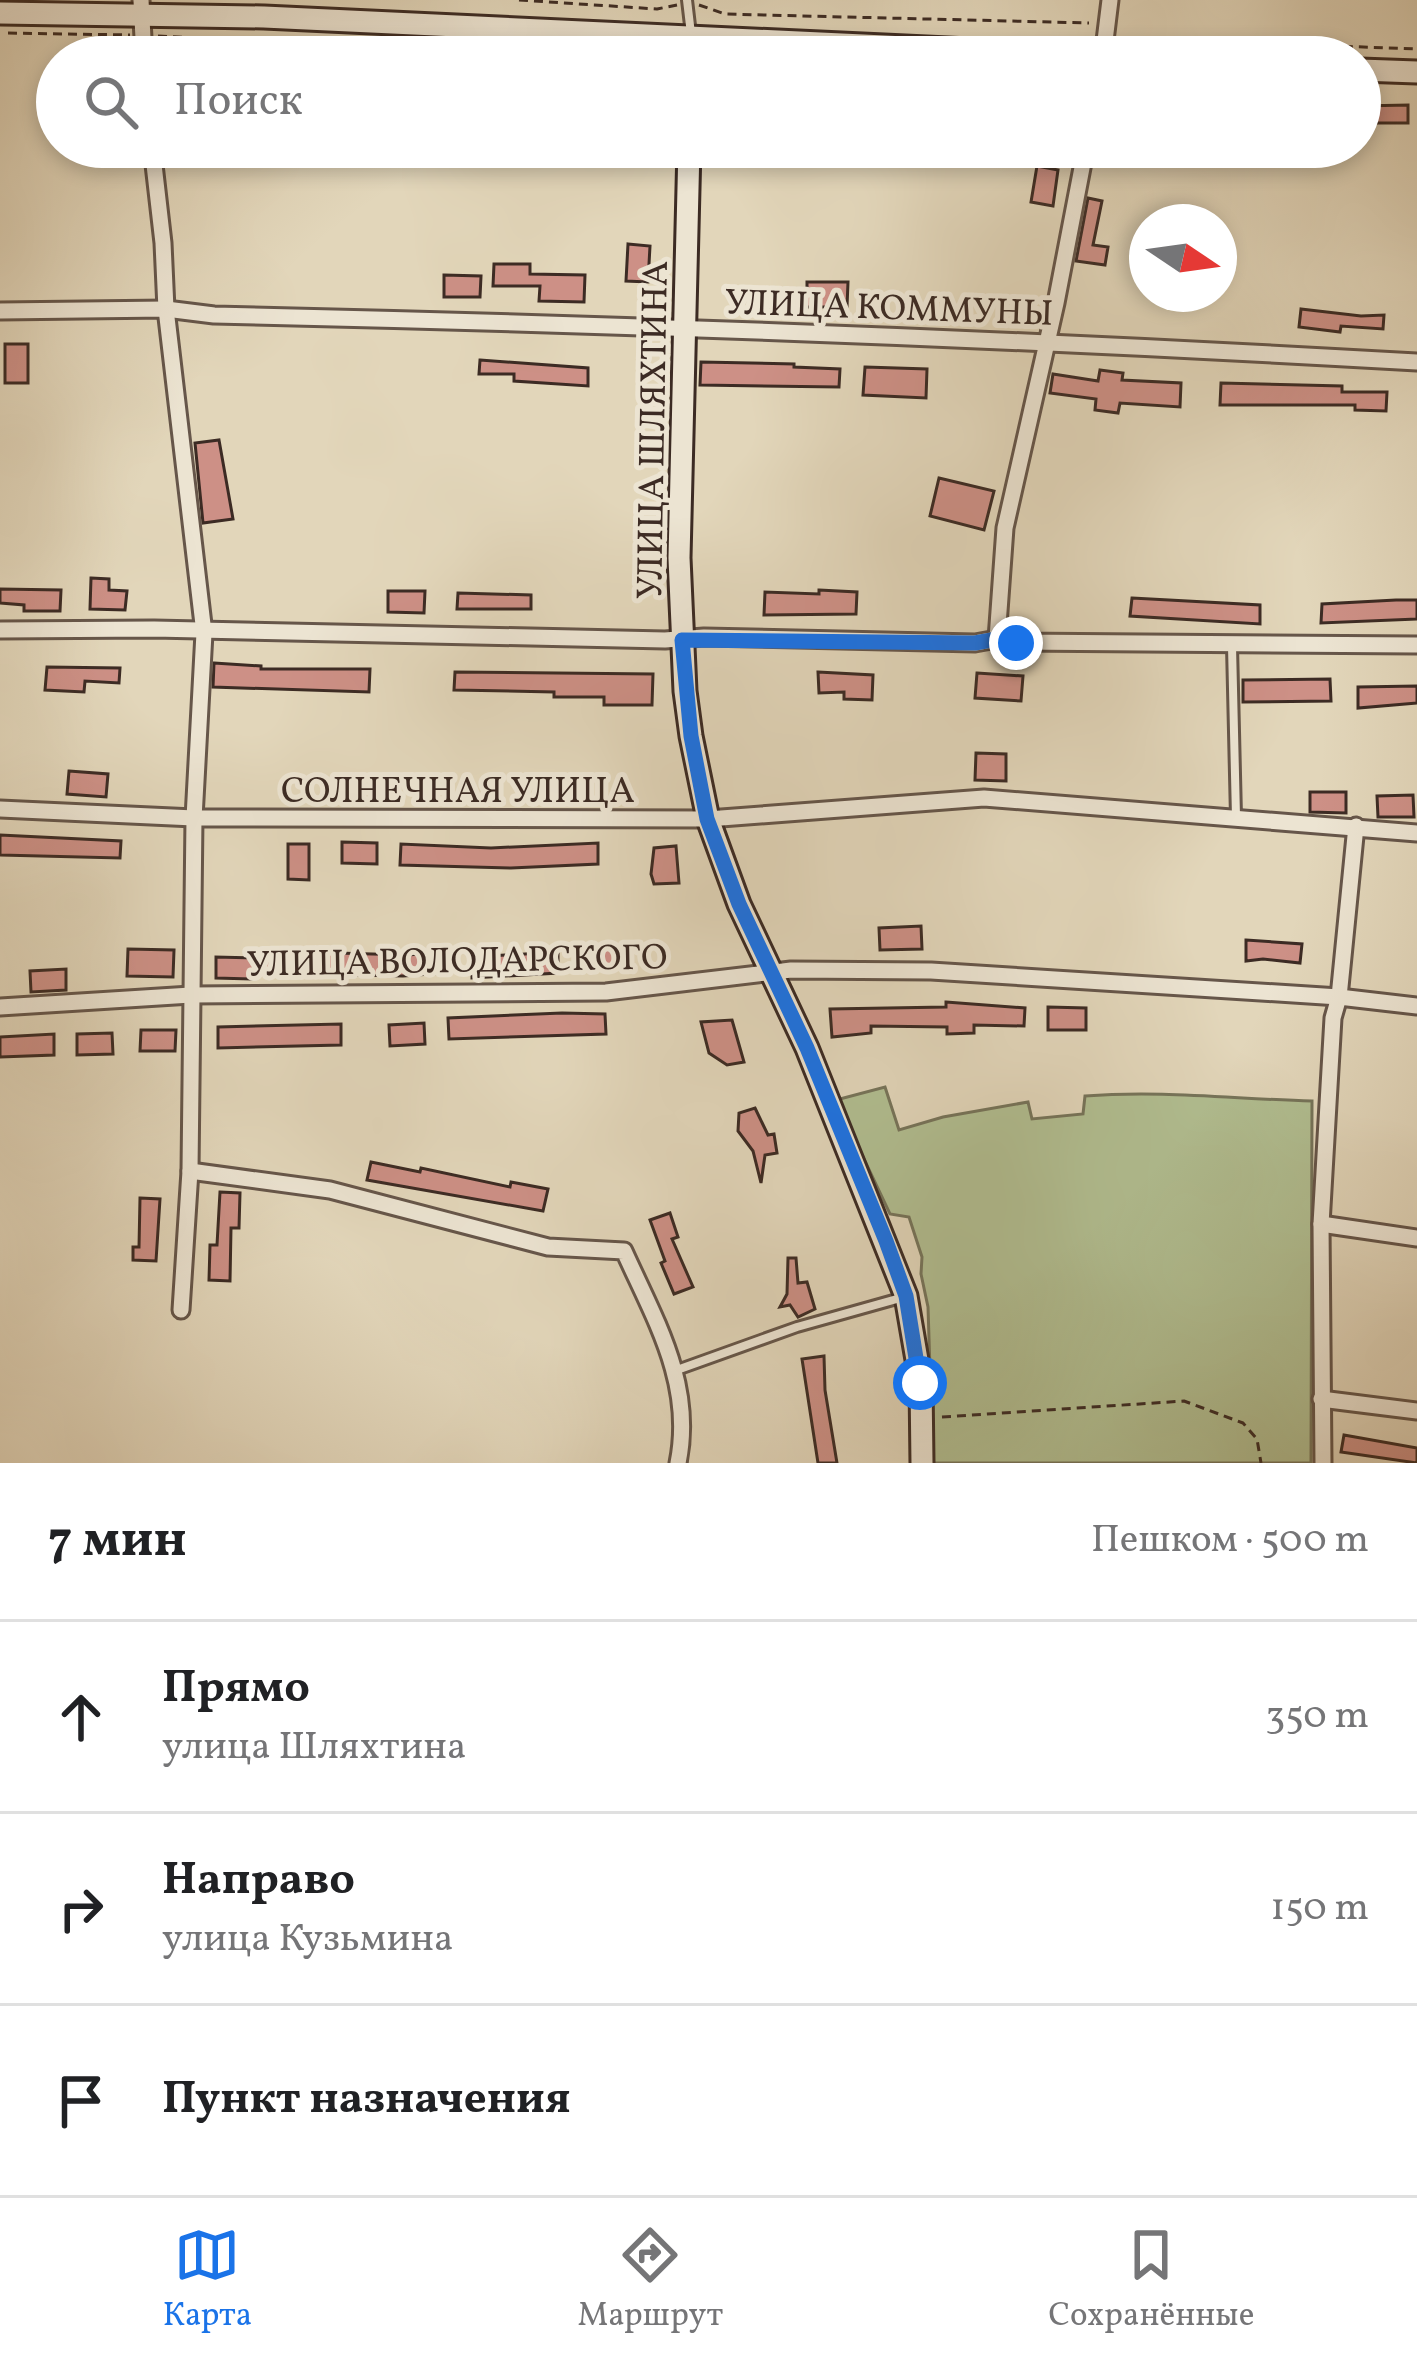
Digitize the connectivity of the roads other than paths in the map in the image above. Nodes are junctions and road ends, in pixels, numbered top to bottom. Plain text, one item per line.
1 (1110, 0) edge
2 (687, 2) edge
3 (347, 11) edge
4 (0, 13) edge
5 (142, 17) edge
6 (579, 36) edge
7 (690, 36) edge
8 (1104, 36) edge
9 (1381, 71) edge
10 (1417, 72) edge
11 (155, 168) edge
12 (688, 168) edge
13 (1082, 168) edge
14 (166, 309) junction
15 (0, 311) edge
16 (684, 330) junction
17 (1048, 341) junction
18 (1417, 362) edge
19 (0, 630) edge
20 (204, 633) junction
21 (997, 639) junction
22 (682, 640) junction
23 (1417, 645) edge
24 (1232, 646) junction
25 (0, 809) edge
26 (1236, 817) junction
27 (194, 818) junction
28 (707, 819) junction
29 (1357, 826) junction
30 (1417, 833) edge
31 (772, 974) junction
32 (191, 994) junction
33 (1339, 997) junction
34 (1417, 1006) edge
35 (0, 1007) edge
36 (190, 1171) junction
37 (1321, 1224) junction
38 (1417, 1238) edge
39 (906, 1296) junction
40 (182, 1310) dead end
41 (677, 1370) junction
42 (1321, 1399) junction
43 (1417, 1412) edge
44 (678, 1463) edge
45 (922, 1463) edge
46 (1323, 1463) edge

1 - 8 street
2 - 7 lane
3 - 5 main road
3 - 6 main road
4 - 5 main road
9 - 10 main road
11 - 14 street
12 - 16 main road, УЛИЦА ШЛЯХТИНА
13 - 17 street
14 - 15 street, УЛИЦА КОММУНЫ
14 - 16 street, УЛИЦА КОММУНЫ
14 - 20 street
16 - 17 street, УЛИЦА КОММУНЫ
16 - 22 main road, УЛИЦА ШЛЯХТИНА
17 - 18 street, УЛИЦА КОММУНЫ
17 - 21 street
19 - 20 street
20 - 22 street
20 - 27 street
21 - 22 street
21 - 24 street
22 - 28 main road, УЛИЦА ШЛЯХТИНА
23 - 24 street
24 - 26 lane
25 - 27 street, СОЛНЕЧНАЯ УЛИЦА
26 - 28 street, СОЛНЕЧНАЯ УЛИЦА
26 - 29 street, СОЛНЕЧНАЯ УЛИЦА
27 - 28 street, СОЛНЕЧНАЯ УЛИЦА
27 - 32 street
28 - 31 main road, УЛИЦА ШЛЯХТИНА
29 - 30 street, СОЛНЕЧНАЯ УЛИЦА
29 - 33 street
31 - 32 street, УЛИЦА ВОЛОДАРСКОГО
31 - 33 street, УЛИЦА ВОЛОДАРСКОГО
31 - 39 main road, УЛИЦА ШЛЯХТИНА
32 - 35 street, УЛИЦА ВОЛОДАРСКОГО
32 - 36 street
33 - 34 street, УЛИЦА ВОЛОДАРСКОГО
33 - 37 street
36 - 40 street
36 - 41 street
37 - 38 street
37 - 42 street
39 - 41 lane
39 - 45 main road, УЛИЦА ШЛЯХТИНА
41 - 44 street
42 - 43 street
42 - 46 street

